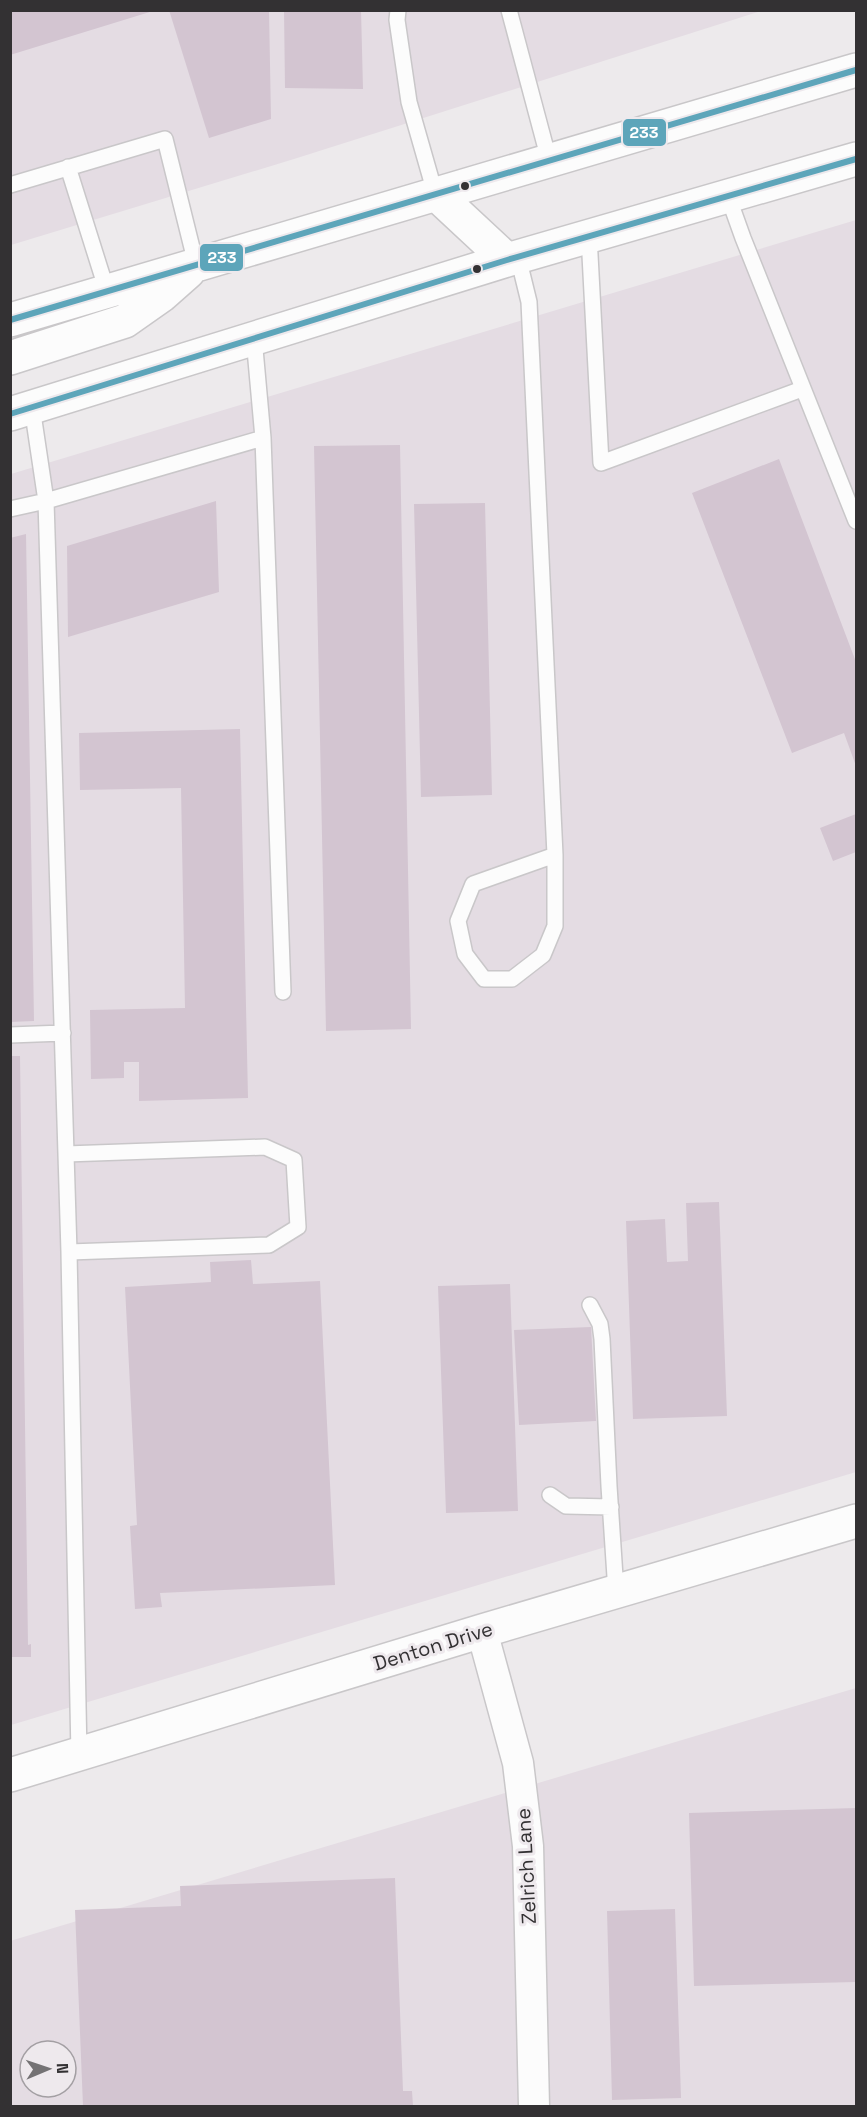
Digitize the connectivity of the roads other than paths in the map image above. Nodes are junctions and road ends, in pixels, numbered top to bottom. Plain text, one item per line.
1 (398, 10) edge
2 (509, 10) edge
3 (856, 70) edge
4 (856, 159) edge
5 (549, 160) junction
6 (68, 167) junction
7 (10, 185) edge
8 (435, 193) junction
9 (728, 196) junction
10 (589, 236) junction
11 (512, 259) junction
12 (196, 264) junction
13 (107, 291) junction
14 (13, 315) edge
15 (254, 338) junction
16 (10, 358) edge
17 (802, 389) junction
18 (21, 410) edge
19 (262, 438) junction
20 (46, 501) junction
21 (10, 509) edge
22 (856, 521) edge
23 (555, 855) junction
24 (283, 992) dead end
25 (63, 1033) junction
26 (10, 1035) edge
27 (66, 1154) junction
28 (69, 1252) junction
29 (590, 1305) dead end
30 (550, 1495) dead end
31 (611, 1507) junction
32 (856, 1521) edge
33 (616, 1592) junction
34 (482, 1631) junction
35 (79, 1755) junction
36 (10, 1775) edge
37 (534, 2106) edge

1 - 8 lane
2 - 5 lane
3 - 5 main road
4 - 9 main road
5 - 8 main road
6 - 7 lane
6 - 12 lane
6 - 13 lane
8 - 11 main road
8 - 12 main road
9 - 10 main road
9 - 17 lane
10 - 11 main road
10 - 17 lane
11 - 15 main road
11 - 23 lane
12 - 13 main road
12 - 16 main road
13 - 14 main road
15 - 18 main road
15 - 19 lane
17 - 22 lane
18 - 20 lane
19 - 20 lane
19 - 24 lane
20 - 21 lane
20 - 25 lane
23 - 23 lane
25 - 26 lane
25 - 27 lane
27 - 28 lane
27 - 28 lane
28 - 35 lane
29 - 31 lane
30 - 31 lane
31 - 33 lane
32 - 33 main road, Denton Drive
33 - 34 main road, Denton Drive
34 - 35 main road, Denton Drive
34 - 37 street, Zelrich Lane
35 - 36 main road, Denton Drive

